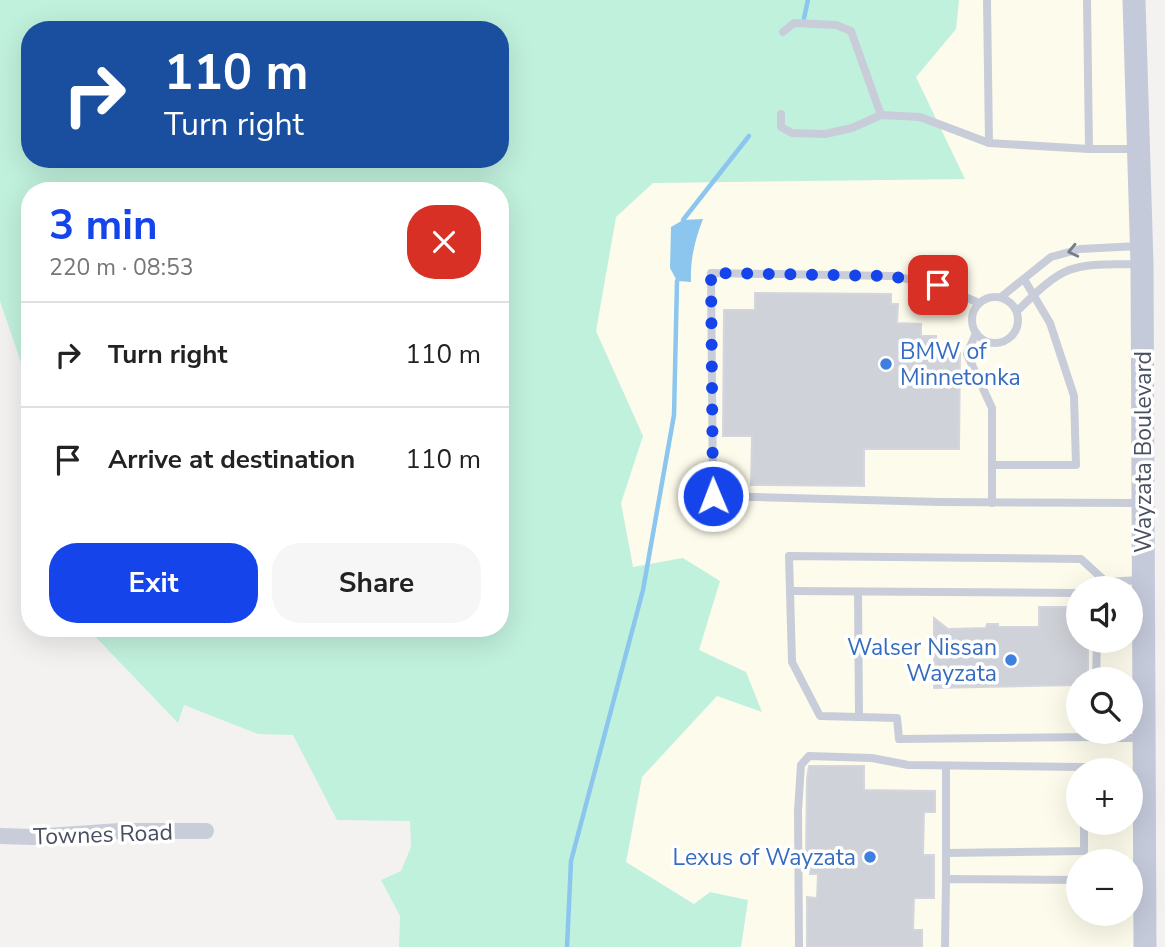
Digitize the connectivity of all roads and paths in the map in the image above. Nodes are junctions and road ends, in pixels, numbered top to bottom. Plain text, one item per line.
1 (987, 0) edge
2 (1087, 0) edge
3 (1134, 0) edge
4 (783, 32) dead end
5 (781, 114) dead end
6 (881, 115) junction
7 (989, 143) junction
8 (1089, 149) junction
9 (1138, 149) junction
10 (1141, 255) junction
11 (1024, 279) junction
12 (1033, 296) junction
13 (1001, 297) junction
14 (979, 303) junction
15 (1017, 311) junction
16 (976, 333) junction
17 (992, 465) junction
18 (992, 503) junction
19 (1144, 503) junction
20 (1095, 576) edge
21 (1144, 580) joint
22 (790, 592) junction
23 (858, 592) junction
24 (1066, 593) edge
25 (859, 717) junction
26 (1066, 735) edge
27 (1143, 738) edge
28 (1143, 744) edge
29 (946, 766) junction
30 (1066, 766) edge
31 (205, 831) dead end
32 (1084, 835) edge
33 (0, 836) edge
34 (946, 853) junction
35 (946, 879) junction
36 (1066, 880) edge
37 (799, 947) edge
38 (946, 947) edge
39 (1145, 947) edge

1 - 7 lane
2 - 8 lane
3 - 9 street, Wayzata Boulevard
4 - 6 lane
5 - 6 lane
6 - 7 lane
7 - 8 lane
8 - 9 lane
9 - 10 street, Wayzata Boulevard
10 -> 11 lane
10 - 12 lane
10 - 19 street, Wayzata Boulevard
11 - 12 lane
11 - 13 lane
12 - 15 lane
12 - 17 lane
13 - 14 lane
13 - 15 lane
14 - 16 lane
14 - 18 lane
15 - 16 lane
16 - 17 lane
17 - 18 lane
18 - 19 lane
19 - 21 street, Wayzata Boulevard
20 - 22 lane
21 - 27 street, Wayzata Boulevard
22 - 23 lane
22 - 25 lane
23 - 24 lane
23 - 25 lane
25 - 26 lane
28 - 39 street, Wayzata Boulevard
29 - 30 lane
29 - 34 lane
29 - 37 lane
31 - 33 street, Townes Road
32 - 34 lane
34 - 35 lane
35 - 36 lane
35 - 38 lane

